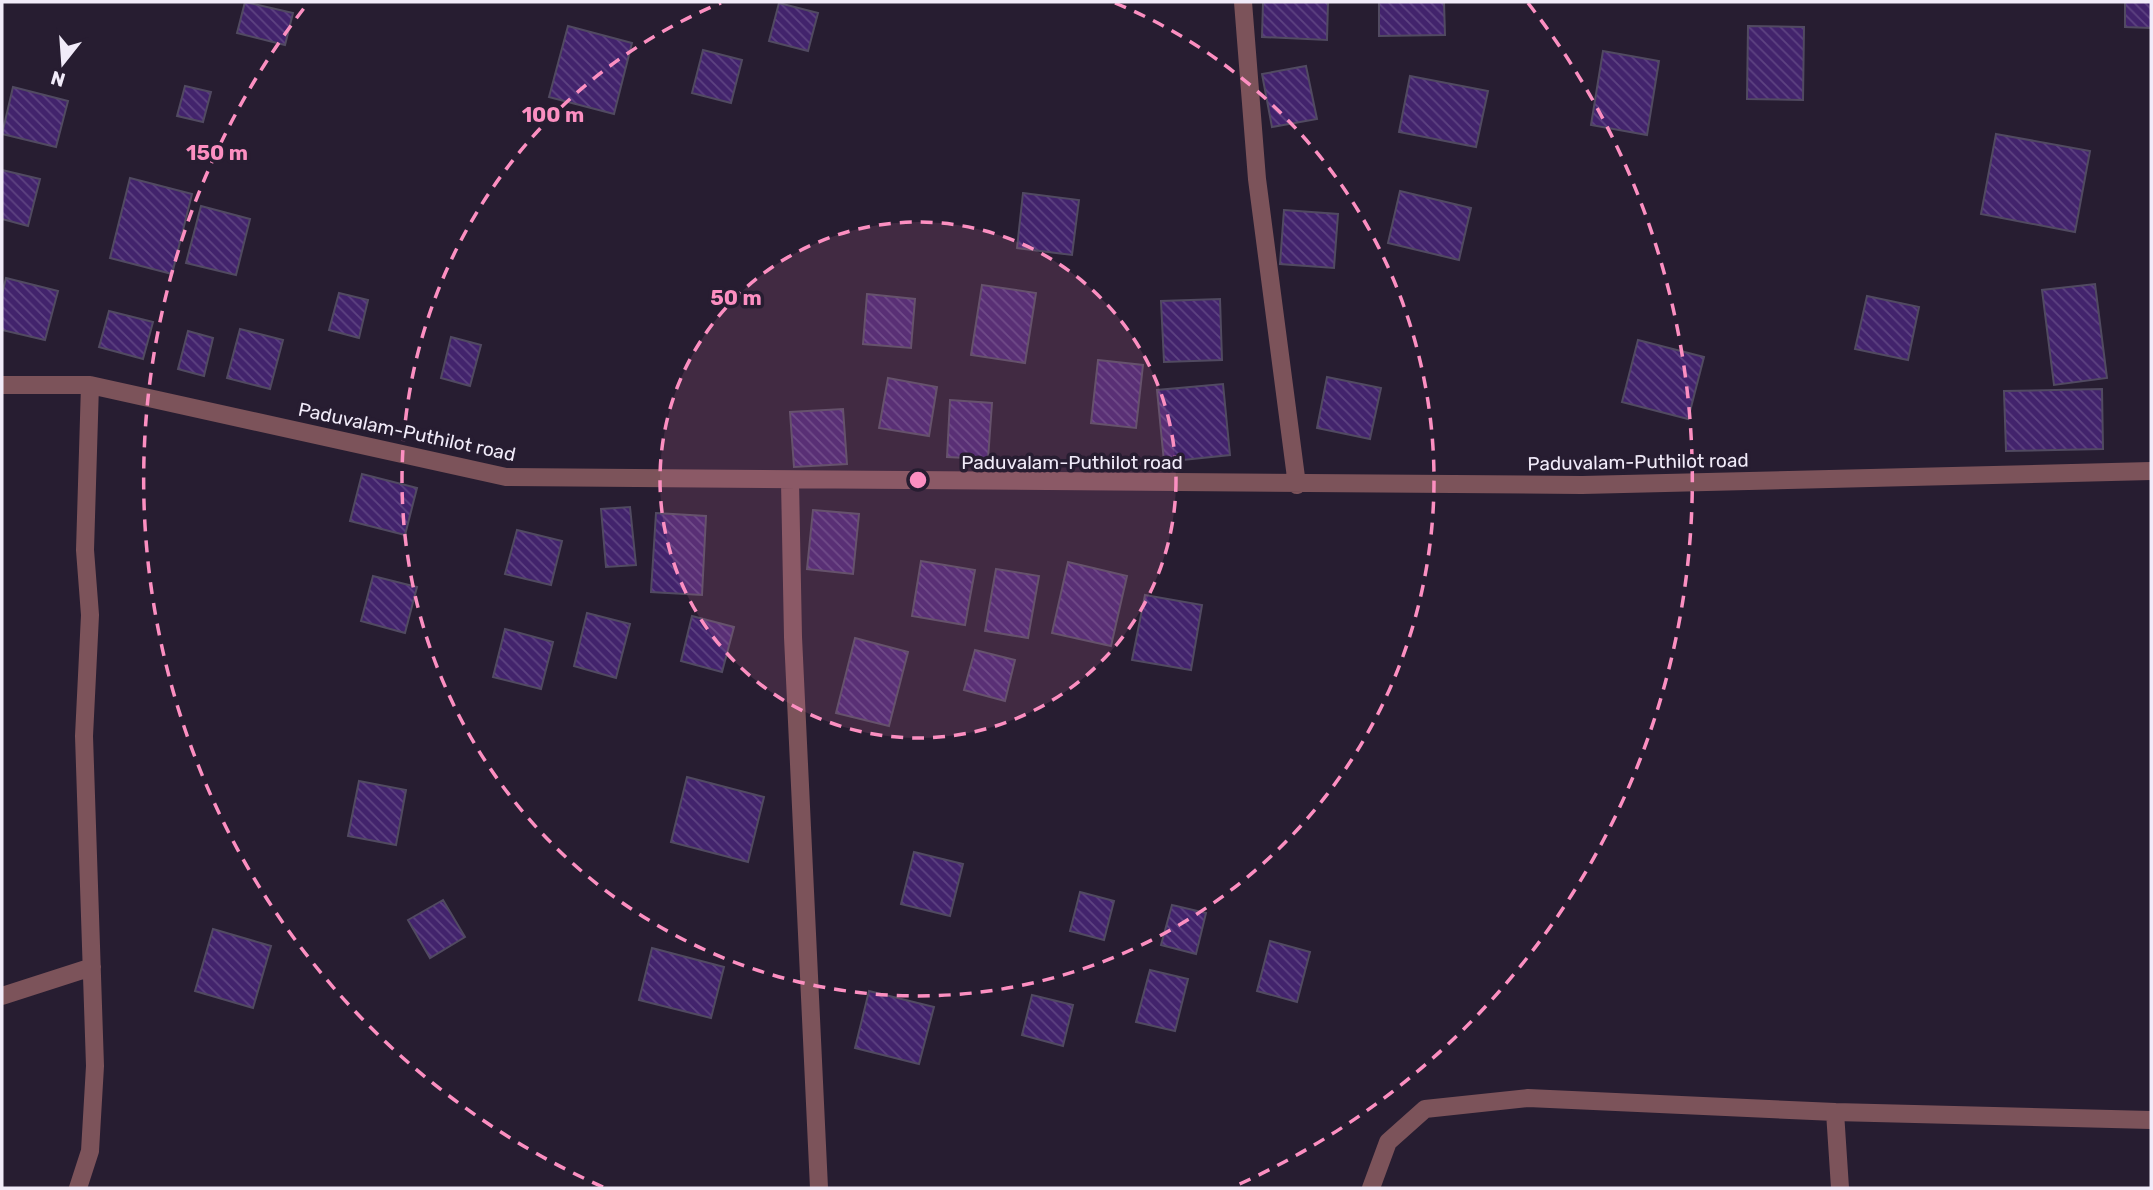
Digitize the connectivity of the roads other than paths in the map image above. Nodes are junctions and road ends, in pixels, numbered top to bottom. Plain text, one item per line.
1 (1243, 2) edge
2 (2, 384) edge
3 (90, 385) junction
4 (2151, 471) edge
5 (790, 481) junction
6 (1297, 485) junction
7 (92, 967) junction
8 (2, 996) edge
9 (1835, 1112) junction
10 (2151, 1120) edge
11 (78, 1188) edge
12 (820, 1188) edge
13 (1371, 1188) edge
14 (1840, 1188) edge

1 - 6 street
2 - 3 street, Paduvalam-Puthilot road
3 - 5 street, Paduvalam-Puthilot road
3 - 7 street
4 - 6 street, Paduvalam-Puthilot road
5 - 6 street, Paduvalam-Puthilot road
5 - 12 street
7 - 8 street
7 - 11 street
9 - 10 street
9 - 13 street
9 - 14 street

